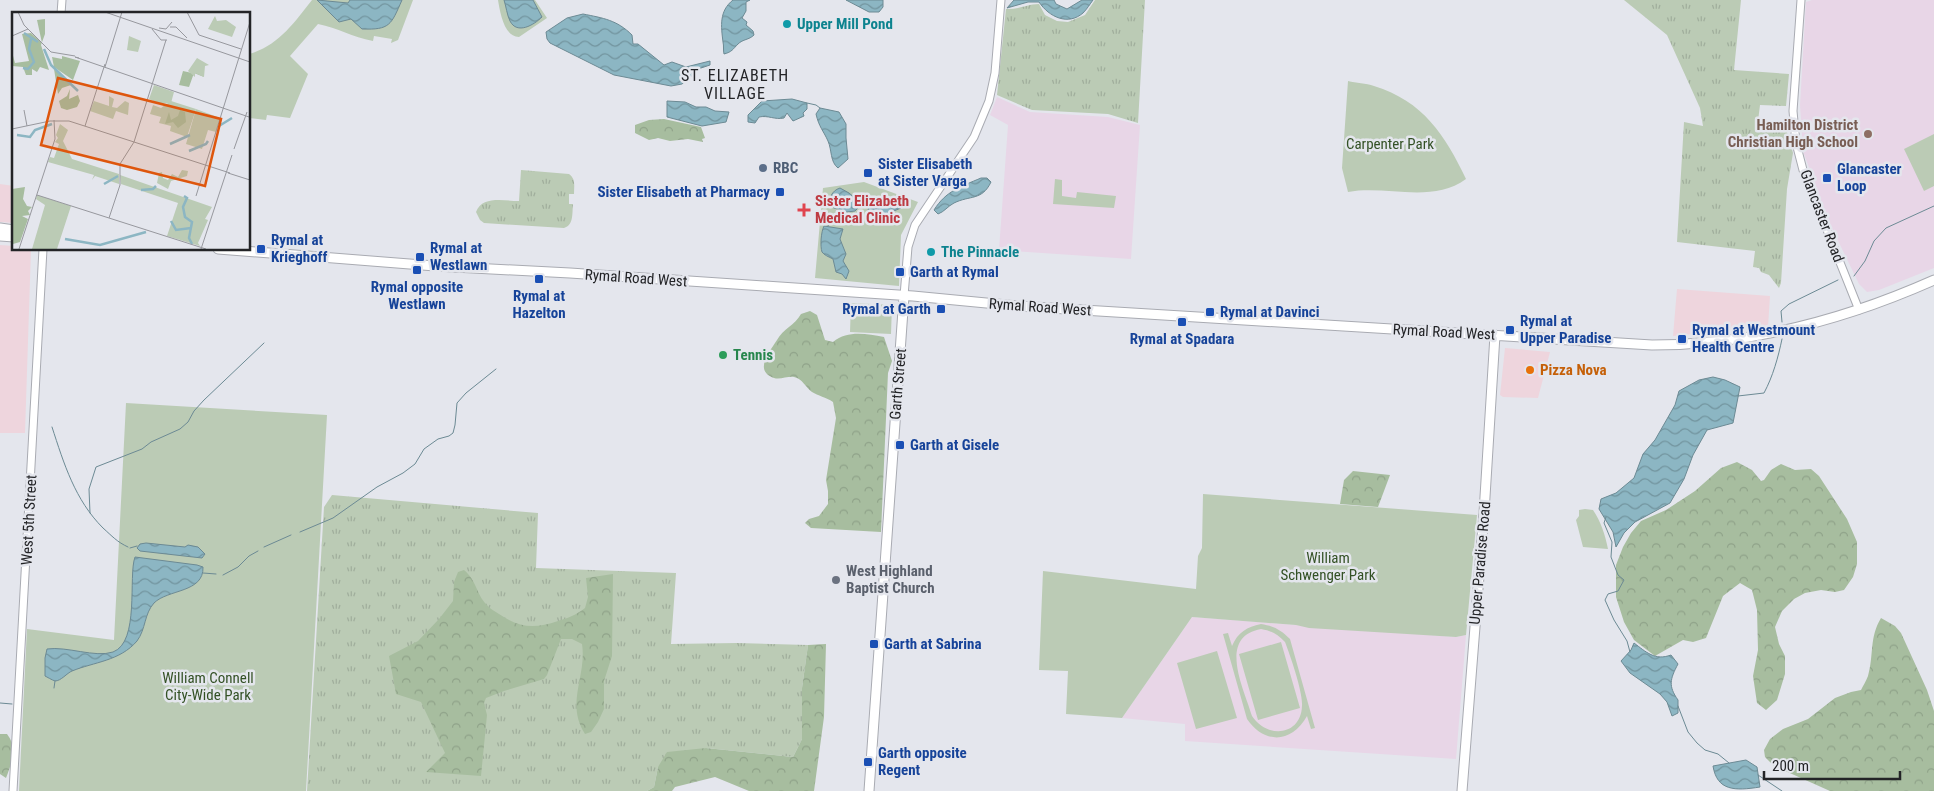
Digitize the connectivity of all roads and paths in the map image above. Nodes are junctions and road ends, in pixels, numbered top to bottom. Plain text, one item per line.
1 (1001, 0) edge
2 (1801, 0) edge
3 (44, 250) edge
4 (231, 250) edge
5 (1934, 280) edge
6 (904, 296) junction
7 (1859, 310) junction
8 (1495, 335) junction
9 (13, 791) edge
10 (869, 791) edge
11 (1462, 791) edge

1 - 6 street, Garth Street
2 - 7 street, Glancaster Road
3 - 9 street, West 5th Street
4 - 6 main road, Rymal Road West
5 - 7 main road, Rymal Road West
6 - 8 main road, Rymal Road West
6 - 10 main road, Garth Street
7 - 8 main road, Rymal Road West
8 - 11 main road, Upper Paradise Road

